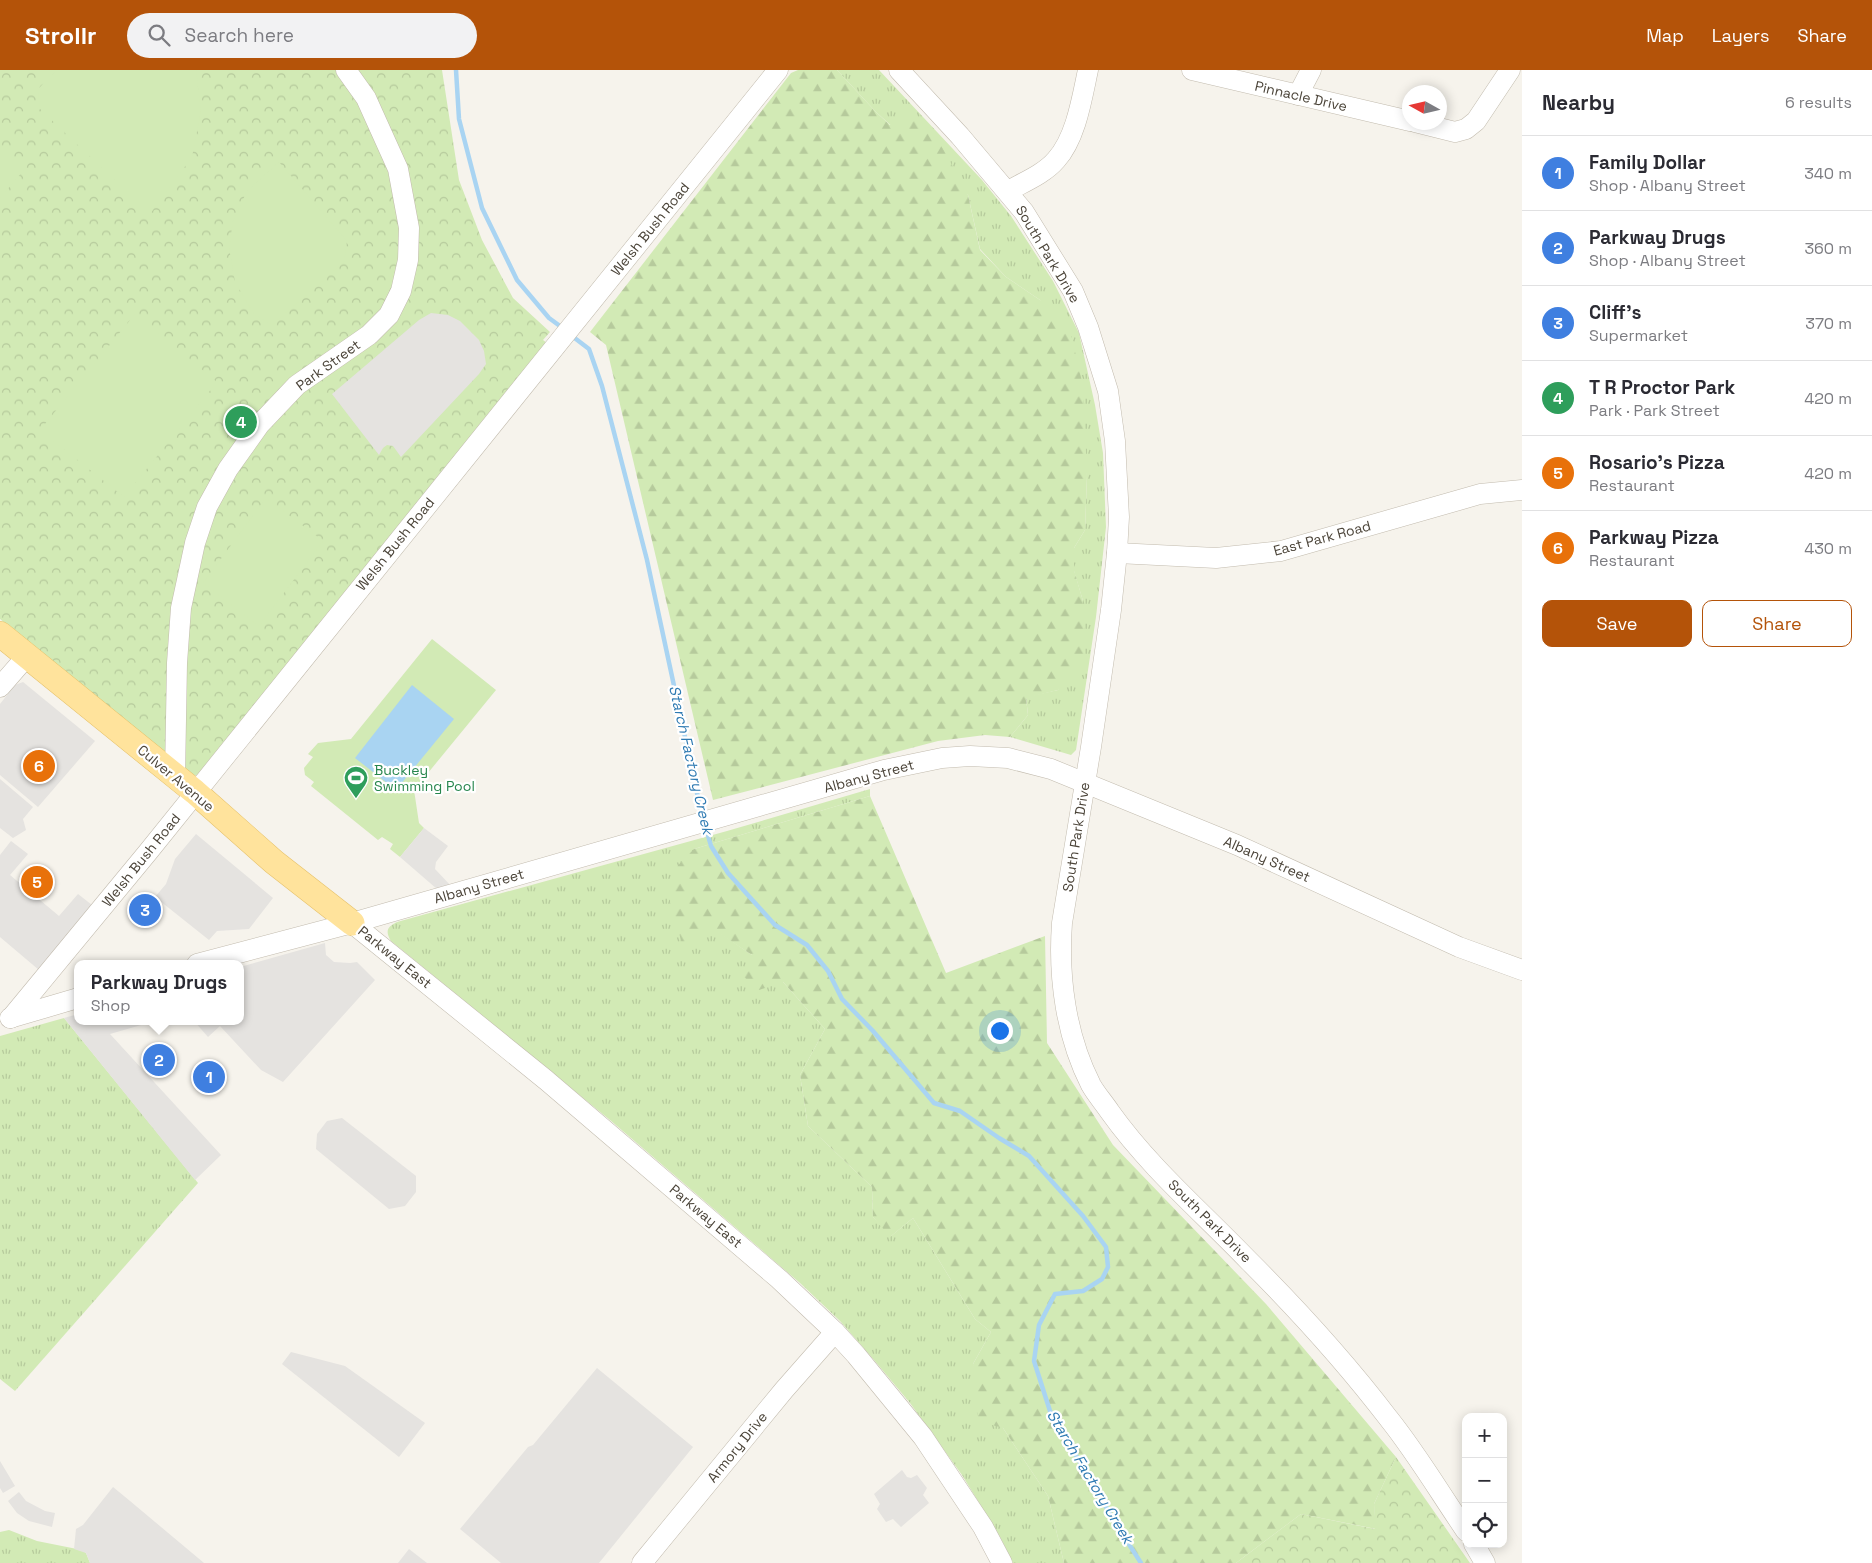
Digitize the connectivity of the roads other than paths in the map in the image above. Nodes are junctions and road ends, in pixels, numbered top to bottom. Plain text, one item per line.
1 (346, 70) edge
2 (778, 70) edge
3 (900, 70) edge
4 (1088, 70) edge
5 (1192, 70) edge
6 (1311, 70) edge
7 (1510, 70) edge
8 (1298, 95) junction
9 (1402, 119) edge
10 (1447, 130) edge
11 (1008, 191) junction
12 (1522, 490) edge
13 (1117, 553) junction
14 (0, 634) edge
15 (27, 656) junction
16 (0, 688) edge
17 (175, 776) junction
18 (1084, 782) junction
19 (195, 792) junction
20 (352, 922) junction
21 (212, 960) edge
22 (1522, 970) edge
23 (74, 999) edge
24 (5, 1020) edge
25 (835, 1332) junction
26 (1462, 1525) edge
27 (1476, 1548) edge
28 (642, 1563) edge
29 (1002, 1563) edge
30 (1485, 1563) edge

1 - 17 street, Park Street
2 - 19 street, Welsh Bush Road
3 - 11 street, South Park Drive
4 - 11 street
5 - 8 street, Pinnacle Drive
6 - 8 street
7 - 10 street
8 - 9 street, Pinnacle Drive
11 - 13 street, South Park Drive
12 - 13 street, East Park Road
13 - 18 street, South Park Drive
14 - 15 main road, Culver Avenue
15 - 16 street
15 - 17 main road, Culver Avenue
17 - 19 main road, Culver Avenue
18 - 20 street, Albany Street
18 - 22 street, Albany Street
18 - 26 street, South Park Drive
19 - 20 main road, Culver Avenue
19 - 24 street, Welsh Bush Road
20 - 21 street, Albany Street
20 - 25 street, Parkway East
23 - 24 street
25 - 28 street, Armory Drive
25 - 29 street, Parkway East
27 - 30 street

